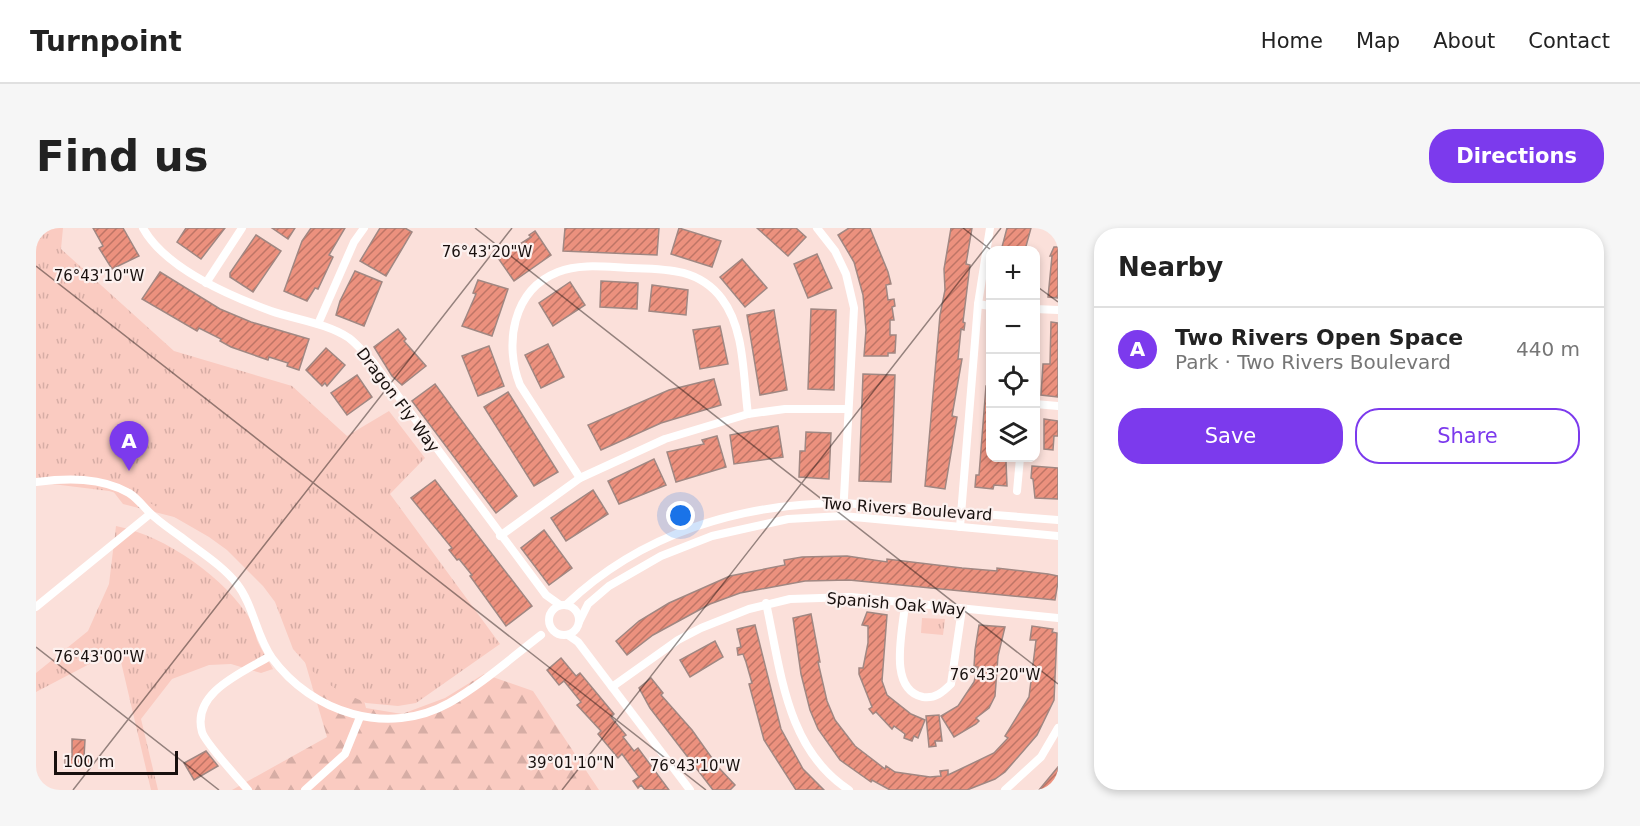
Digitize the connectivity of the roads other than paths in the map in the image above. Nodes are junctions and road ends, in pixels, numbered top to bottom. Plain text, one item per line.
1 (143, 228) edge
2 (242, 228) edge
3 (364, 228) edge
4 (817, 228) edge
5 (990, 228) edge
6 (206, 283) junction
7 (978, 304) junction
8 (986, 305) edge
9 (1040, 309) edge
10 (1058, 310) edge
11 (318, 324) junction
12 (1040, 404) edge
13 (1058, 406) edge
14 (848, 409) junction
15 (748, 414) junction
16 (1020, 462) edge
17 (579, 478) junction
18 (36, 482) edge
19 (1017, 491) dead end
20 (844, 503) junction
21 (962, 512) junction
22 (150, 514) junction
23 (843, 516) junction
24 (1058, 520) edge
25 (960, 527) junction
26 (500, 536) junction
27 (1058, 536) edge
28 (546, 596) junction
29 (766, 603) junction
30 (905, 604) junction
31 (563, 605) junction
32 (36, 607) edge
33 (962, 609) junction
34 (550, 615) junction
35 (1058, 618) edge
36 (578, 625) junction
37 (556, 633) junction
38 (541, 635) junction
39 (568, 635) junction
40 (578, 642) junction
41 (270, 656) junction
42 (612, 687) junction
43 (360, 717) junction
44 (1058, 728) edge
45 (248, 790) edge
46 (305, 790) edge
47 (690, 790) edge
48 (849, 790) edge
49 (1005, 790) edge

1 - 6 street, Dragon Fly Way
2 - 6 street
3 - 11 street
4 - 14 street
5 - 7 street
6 - 11 street, Dragon Fly Way
7 - 8 street
7 - 21 street
9 - 10 street
11 - 26 street, Dragon Fly Way
12 - 13 street
14 - 15 street
14 - 20 street
15 - 17 street
15 - 17 street
16 - 19 street
17 - 26 street
18 - 22 street, Two Rivers Boulevard
20 - 21 street, Two Rivers Boulevard
20 - 23 street
20 - 31 street, Two Rivers Boulevard
21 - 24 street, Two Rivers Boulevard
21 - 25 street
22 - 32 street
22 - 41 street, Two Rivers Boulevard
23 - 25 street, Two Rivers Boulevard
23 - 36 street, Two Rivers Boulevard
25 - 27 street, Two Rivers Boulevard
26 - 28 street, Dragon Fly Way
28 - 31 street, Dragon Fly Way
28 - 34 street, Dragon Fly Way
29 - 30 street, Spanish Oak Way
29 - 42 street, Spanish Oak Way
29 - 48 street
30 - 33 street, Spanish Oak Way
30 - 33 street
31 - 34 street, Two Rivers Boulevard
31 - 36 street
33 - 35 street, Spanish Oak Way
34 - 37 street
34 - 38 street, Two Rivers Boulevard
36 - 39 street, Two Rivers Boulevard
36 - 40 street
37 - 38 street, Two Rivers Boulevard
37 - 39 street, Two Rivers Boulevard
38 - 43 street, Two Rivers Boulevard
39 - 40 street
40 - 42 street
41 - 43 street, Two Rivers Boulevard
41 - 45 street
42 - 47 street
43 - 46 street
44 - 49 street

